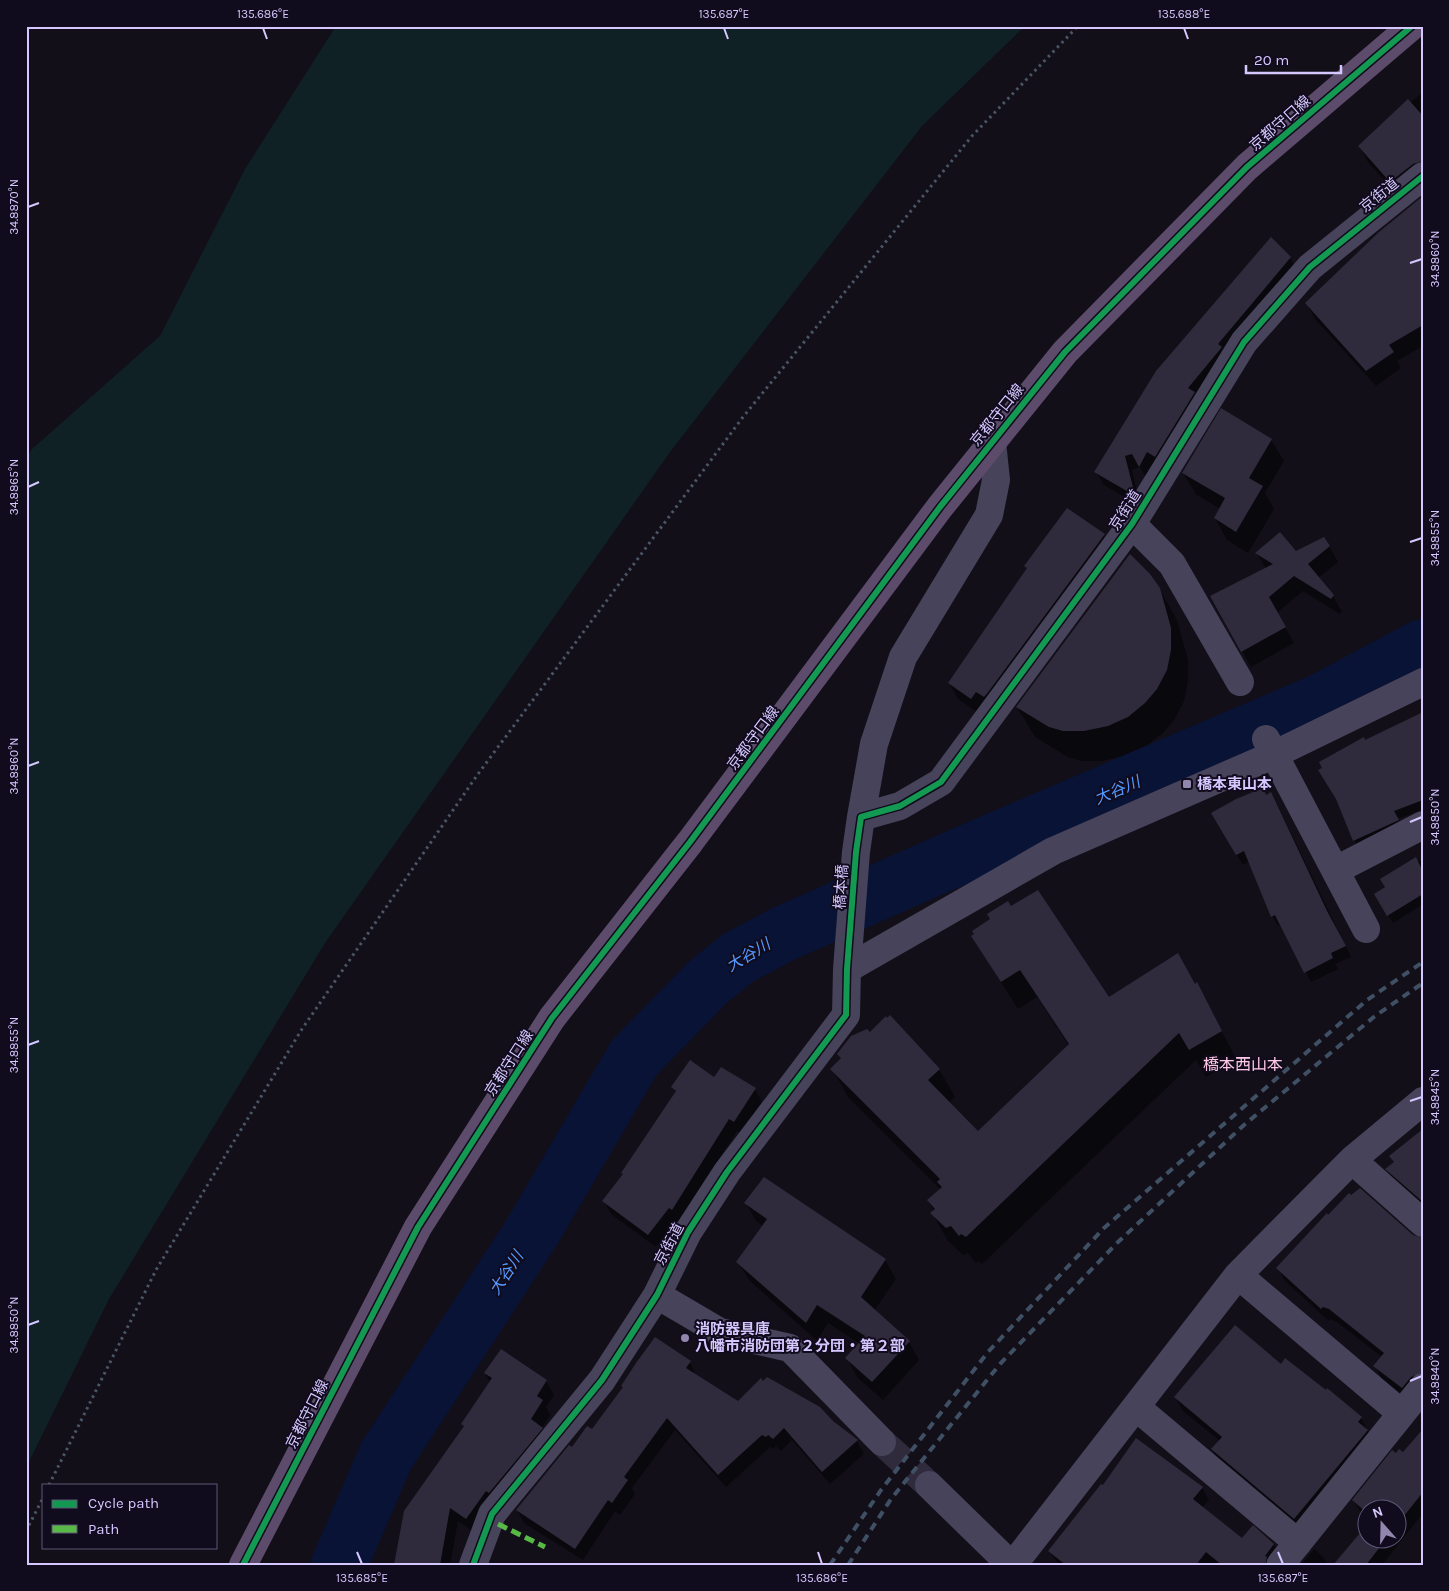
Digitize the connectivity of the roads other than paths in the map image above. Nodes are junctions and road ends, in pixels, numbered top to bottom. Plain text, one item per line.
1 (1412, 26) edge
2 (1423, 176) edge
3 (992, 442) junction
4 (1132, 524) junction
5 (1240, 682) dead end
6 (1423, 682) edge
7 (1270, 747) junction
8 (862, 817) junction
9 (1423, 825) edge
10 (1336, 870) junction
11 (851, 924) joint
12 (1366, 929) dead end
13 (847, 969) junction
14 (1423, 1101) edge
15 (1352, 1160) junction
16 (1423, 1223) edge
17 (1238, 1275) junction
18 (657, 1295) junction
19 (1423, 1387) edge
20 (1136, 1407) junction
21 (1401, 1413) junction
22 (882, 1442) tunnel mouth
23 (929, 1484) tunnel mouth
24 (1298, 1543) junction
25 (243, 1565) edge
26 (473, 1565) edge
27 (1012, 1565) edge
28 (1280, 1565) edge

1 - 3 main road, 京都守口線
2 - 4 street, 京街道
3 - 8 street
3 - 25 main road, 京都守口線
4 - 5 street
4 - 8 street, 京街道
6 - 7 street
7 - 10 street
7 - 13 street
8 - 11 street, 橋本橋
9 - 10 street
10 - 12 street
11 - 13 street, 京街道
13 - 18 street, 京街道
14 - 15 street
15 - 16 street
15 - 17 street
17 - 20 street
17 - 21 street
18 - 22 street
18 - 26 street, 京街道
19 - 21 street
20 - 24 street
20 - 27 street
21 - 24 street
23 - 27 street
24 - 28 street

